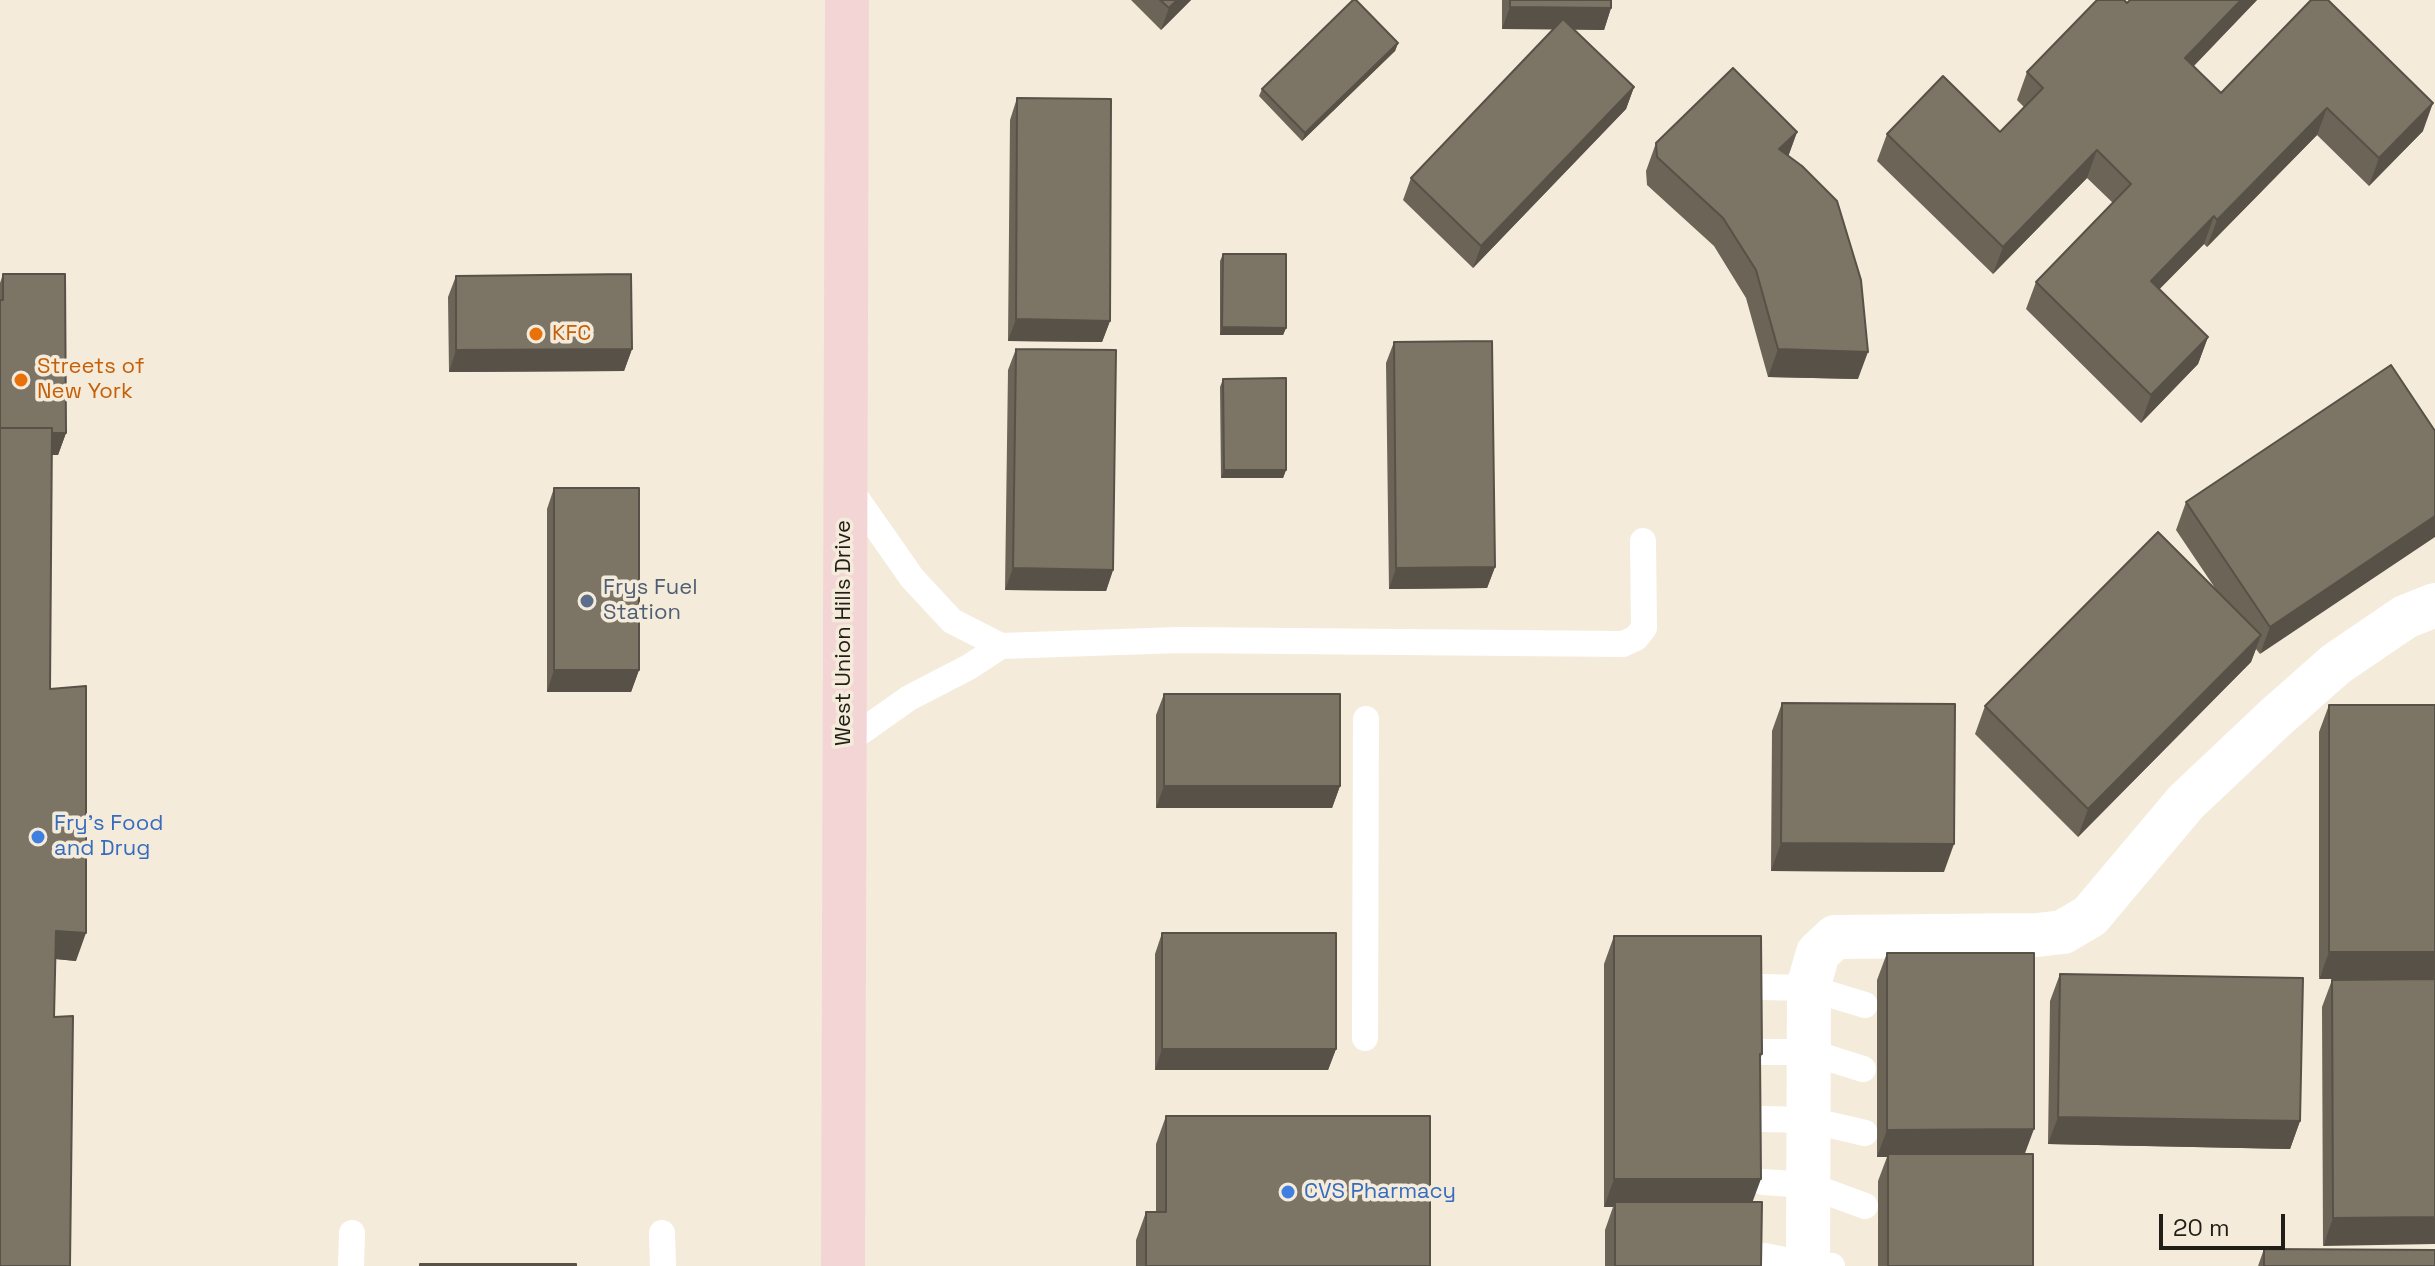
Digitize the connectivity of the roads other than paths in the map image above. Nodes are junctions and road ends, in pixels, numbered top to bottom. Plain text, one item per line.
1 (847, 0) edge
2 (844, 481) junction
3 (1643, 541) dead end
4 (2435, 605) edge
5 (1001, 646) junction
6 (1366, 719) dead end
7 (844, 744) junction
8 (1761, 987) edge
9 (1809, 988) junction
10 (1865, 1005) dead end
11 (1365, 1038) dead end
12 (1760, 1052) edge
13 (1809, 1052) junction
14 (1863, 1069) dead end
15 (1763, 1119) edge
16 (1809, 1120) junction
17 (1865, 1133) dead end
18 (1763, 1182) edge
19 (1808, 1185) junction
20 (1865, 1206) dead end
21 (352, 1233) dead end
22 (662, 1233) dead end
23 (1765, 1256) edge
24 (351, 1266) edge
25 (663, 1266) edge
26 (843, 1266) edge
27 (1816, 1266) edge

1 - 2 main road, West Union Hills Drive
2 - 5 lane
2 - 7 main road, West Union Hills Drive
3 - 5 lane
4 - 9 street
5 - 7 lane
6 - 11 lane
7 - 26 main road, West Union Hills Drive
8 - 9 lane
9 - 10 lane
9 - 13 street
12 - 13 lane
13 - 14 lane
13 - 16 street
15 - 16 lane
16 - 17 lane
16 - 19 street
18 - 19 lane
19 - 20 lane
19 - 27 street
21 - 24 lane
22 - 25 lane
23 - 27 lane

